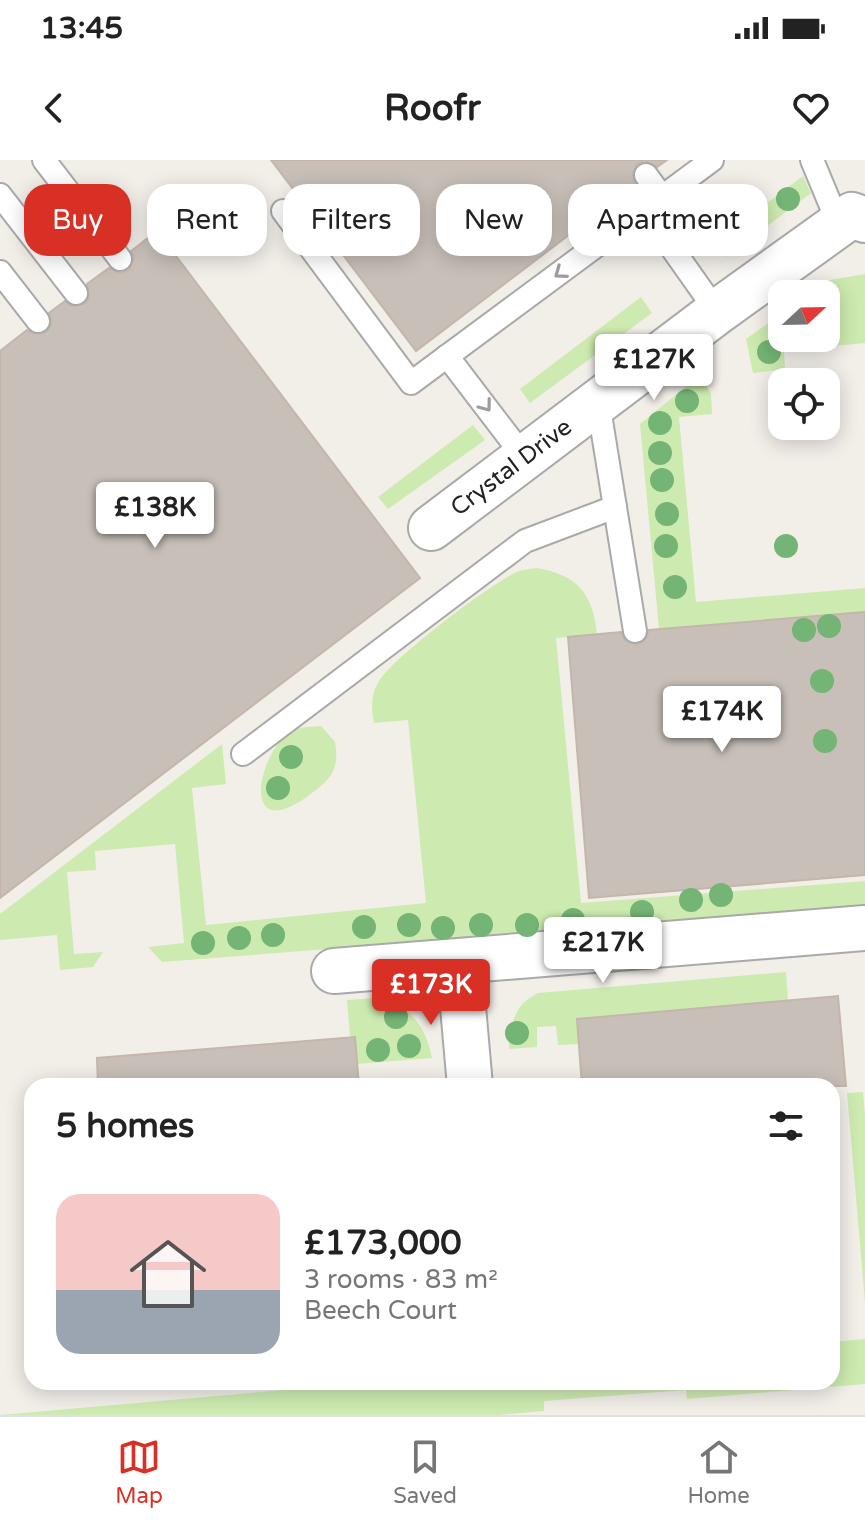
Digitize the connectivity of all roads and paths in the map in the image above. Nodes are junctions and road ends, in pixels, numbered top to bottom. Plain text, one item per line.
1 (44, 160) edge
2 (712, 160) edge
3 (812, 160) edge
4 (646, 175) dead end
5 (648, 184) edge
6 (679, 184) edge
7 (0, 195) edge
8 (855, 217) edge
9 (316, 256) edge
10 (580, 256) edge
11 (684, 256) edge
12 (120, 259) dead end
13 (0, 272) edge
14 (76, 293) dead end
15 (717, 312) junction
16 (38, 321) dead end
17 (454, 342) junction
18 (598, 402) junction
19 (524, 457) junction
20 (615, 507) junction
21 (431, 528) dead end
22 (635, 631) dead end
23 (243, 754) dead end
24 (865, 928) edge
25 (459, 962) junction
26 (334, 971) dead end
27 (469, 1078) edge

1 - 12 lane
2 - 6 lane
3 - 8 lane
4 - 5 lane
7 - 14 lane
8 - 15 street, Crystal Drive
9 - 17 lane
10 -> 17 lane
11 - 15 lane
13 - 16 lane
15 - 18 street, Crystal Drive
17 -> 19 lane
18 - 19 street, Crystal Drive
18 - 20 lane
19 - 21 street, Crystal Drive
20 - 22 lane
20 - 23 lane
24 - 25 street
25 - 26 street
25 - 27 street

